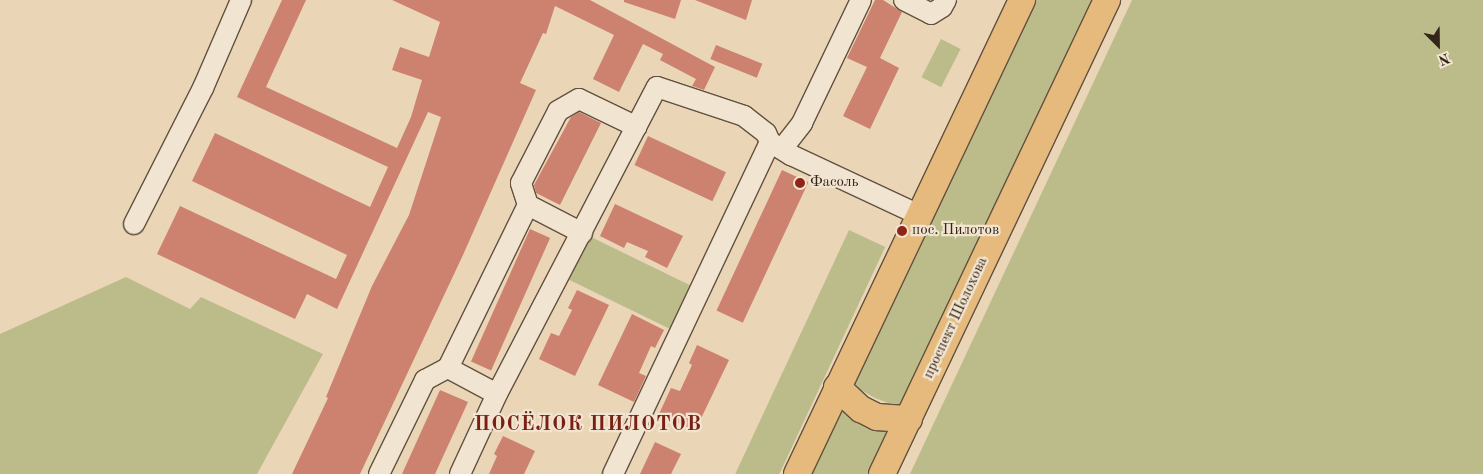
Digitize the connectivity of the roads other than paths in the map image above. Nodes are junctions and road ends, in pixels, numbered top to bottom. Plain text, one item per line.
1 (241, 0) edge
2 (861, 0) edge
3 (904, 0) edge
4 (946, 0) edge
5 (1022, 0) edge
6 (1107, 0) edge
7 (637, 127) junction
8 (776, 145) junction
9 (528, 205) junction
10 (919, 215) junction
11 (134, 224) dead end
12 (582, 233) junction
13 (448, 368) junction
14 (838, 387) junction
15 (497, 394) junction
16 (908, 419) junction
17 (379, 474) edge
18 (460, 474) edge
19 (614, 474) edge
20 (797, 474) edge
21 (882, 474) edge

1 - 11 lane
2 - 8 lane
3 - 4 lane
5 - 10 main road
6 - 16 main road, проспект Шолохова
7 - 8 lane
7 - 9 lane
7 - 12 lane
8 - 10 lane
8 - 19 lane
9 - 12 lane
9 - 13 lane
10 - 14 main road
12 - 15 lane
13 - 15 lane
13 - 17 lane
14 - 16 main road
14 - 20 main road
15 - 18 lane
16 - 21 main road, проспект Шолохова

